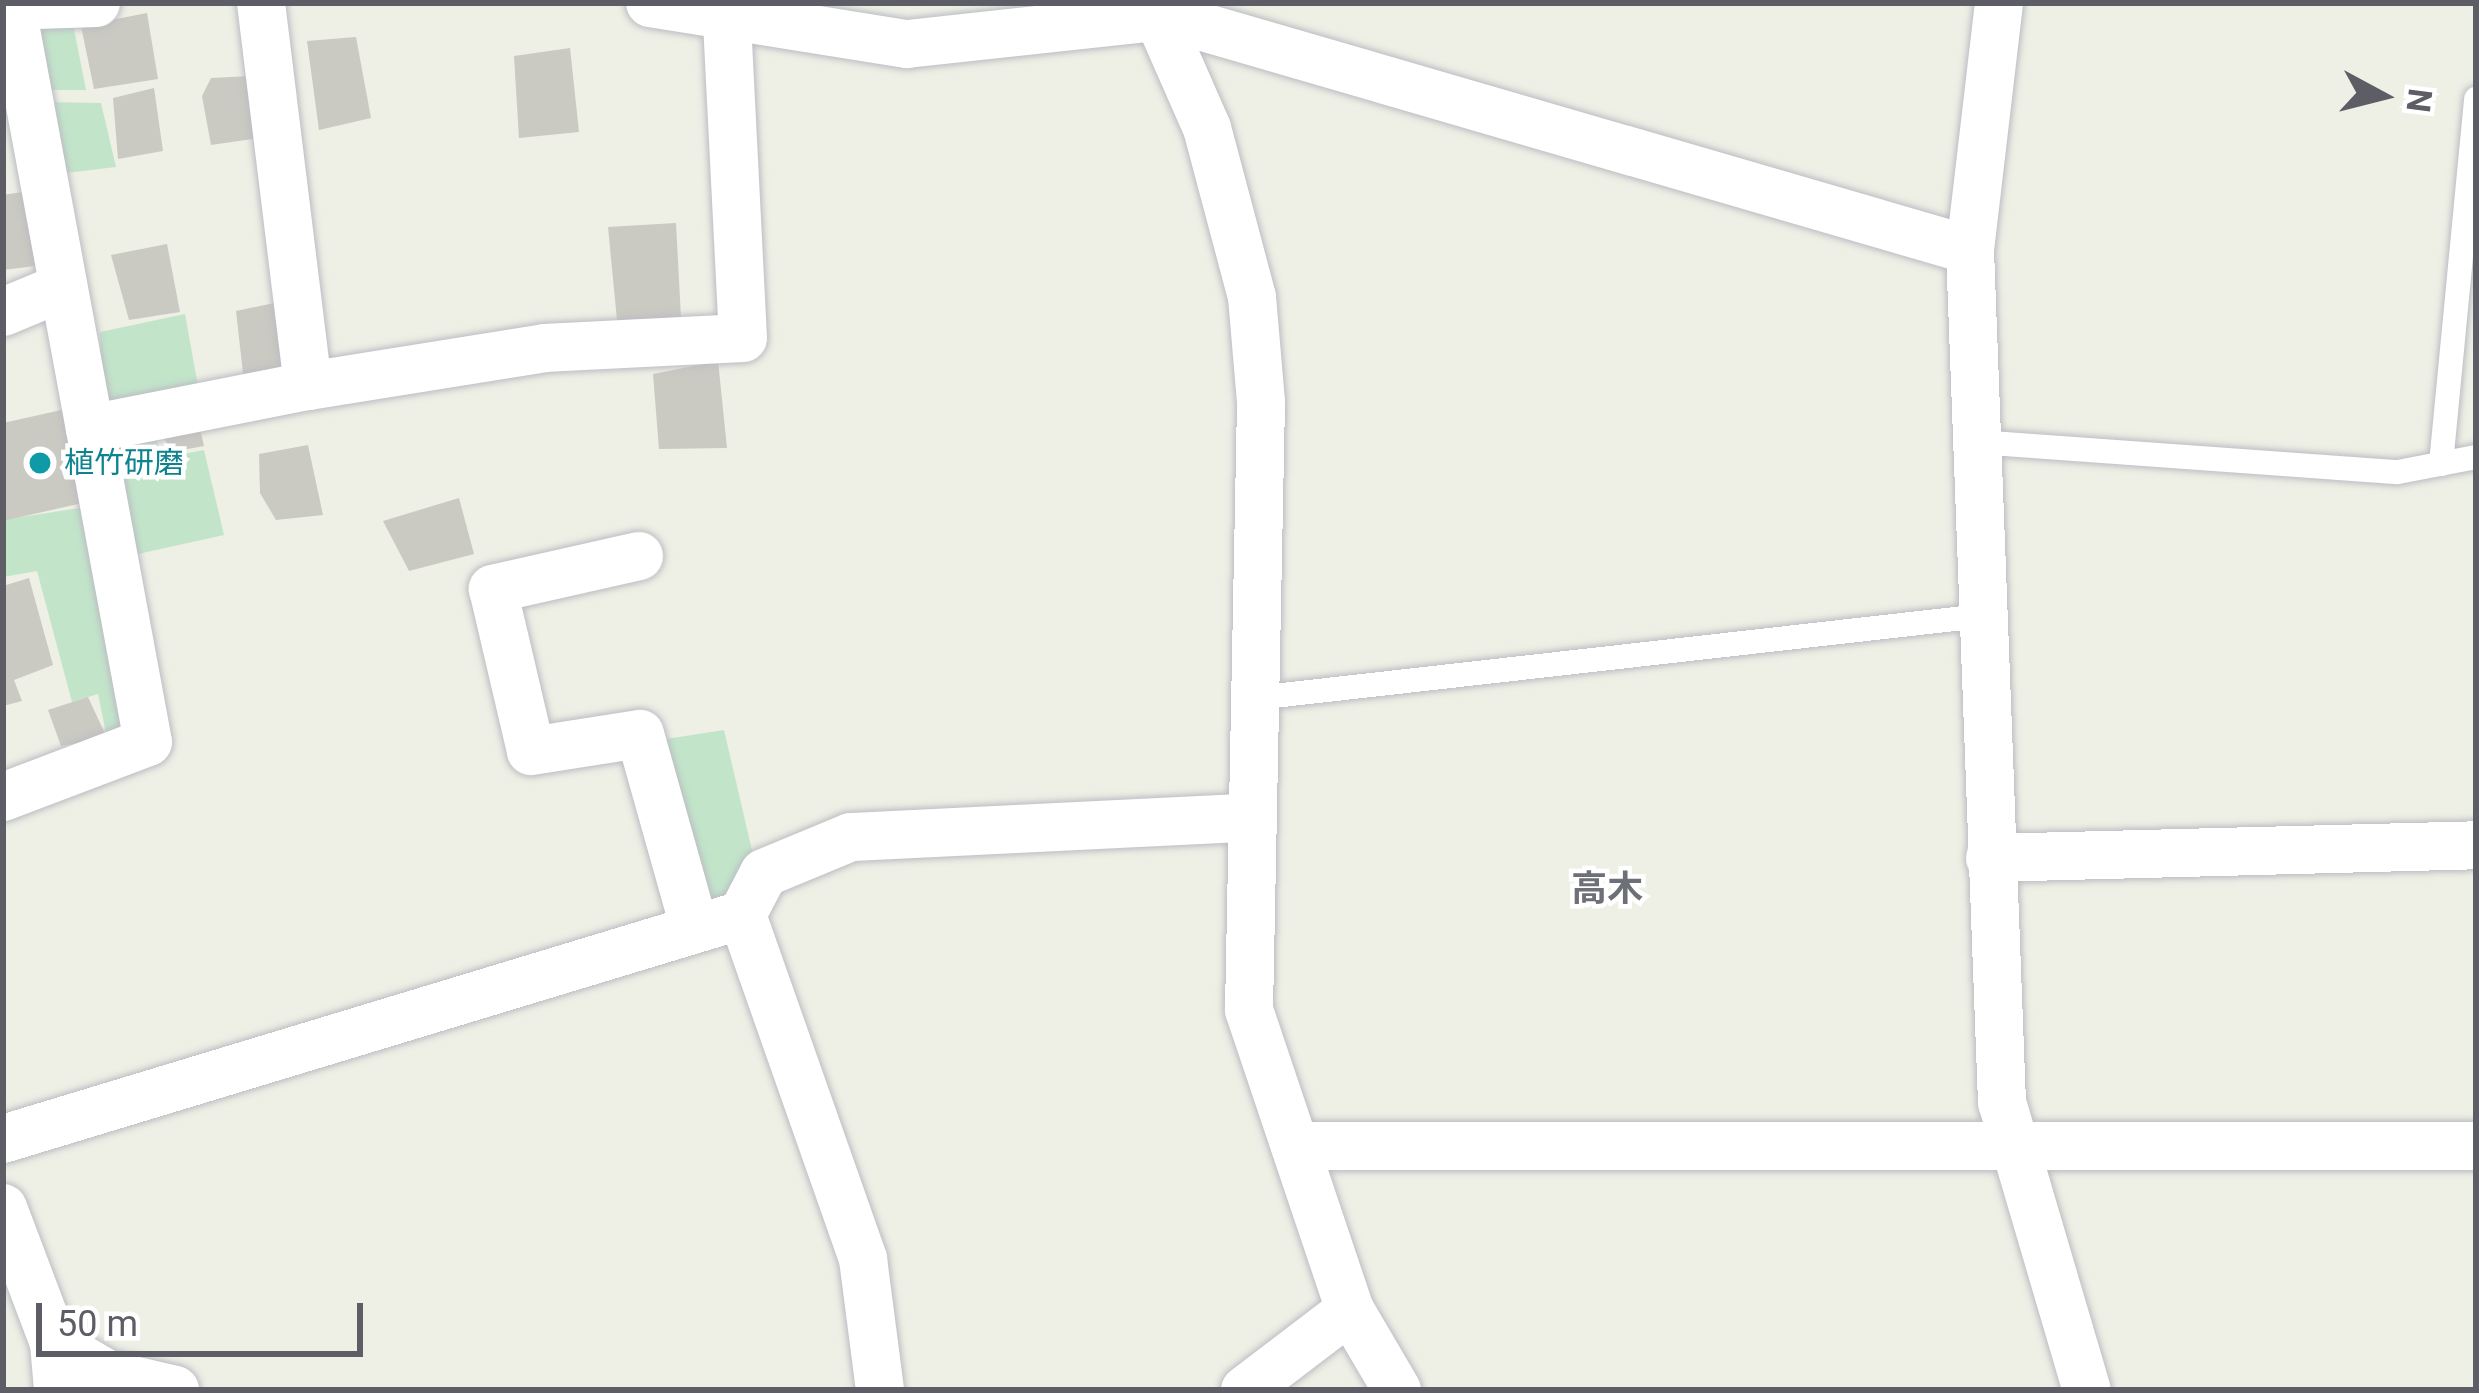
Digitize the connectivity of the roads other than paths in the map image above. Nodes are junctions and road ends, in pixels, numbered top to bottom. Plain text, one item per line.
1 (96, 3) edge
2 (261, 3) edge
3 (650, 3) edge
4 (1999, 3) edge
5 (7, 7) edge
6 (1159, 10) edge
7 (727, 20) junction
8 (2476, 99) edge
9 (1970, 250) junction
10 (63, 287) junction
11 (3, 312) edge
12 (308, 386) junction
13 (90, 429) junction
14 (1977, 442) junction
15 (2476, 457) edge
16 (2441, 464) junction
17 (639, 556) dead end
18 (1981, 616) junction
19 (1256, 698) junction
20 (3, 797) edge
21 (1253, 817) junction
22 (2476, 845) edge
23 (1990, 858) junction
24 (742, 915) junction
25 (694, 926) junction
26 (3, 1139) edge
27 (1295, 1146) junction
28 (2476, 1146) edge
29 (2021, 1147) junction
30 (3, 1208) edge
31 (1350, 1310) junction
32 (56, 1366) edge
33 (175, 1390) edge
34 (880, 1390) edge
35 (1245, 1390) edge
36 (1396, 1390) edge
37 (2086, 1390) edge

1 - 5 street
2 - 12 street
3 - 7 street
4 - 9 street
5 - 10 street
6 - 7 street
6 - 9 street
6 - 19 street
7 - 12 street
8 - 16 lane
9 - 14 street
10 - 11 street
10 - 13 street
12 - 13 street
13 - 20 street
14 - 16 lane
14 - 18 street
15 - 16 lane
17 - 25 street
18 - 19 lane
18 - 23 street
19 - 21 street
21 - 24 street
21 - 27 street
22 - 23 street
23 - 29 street
24 - 25 street
24 - 34 street
25 - 26 street
27 - 29 street
27 - 31 street
28 - 29 street
29 - 37 street
30 - 32 street
31 - 35 street
31 - 36 street
32 - 33 street

